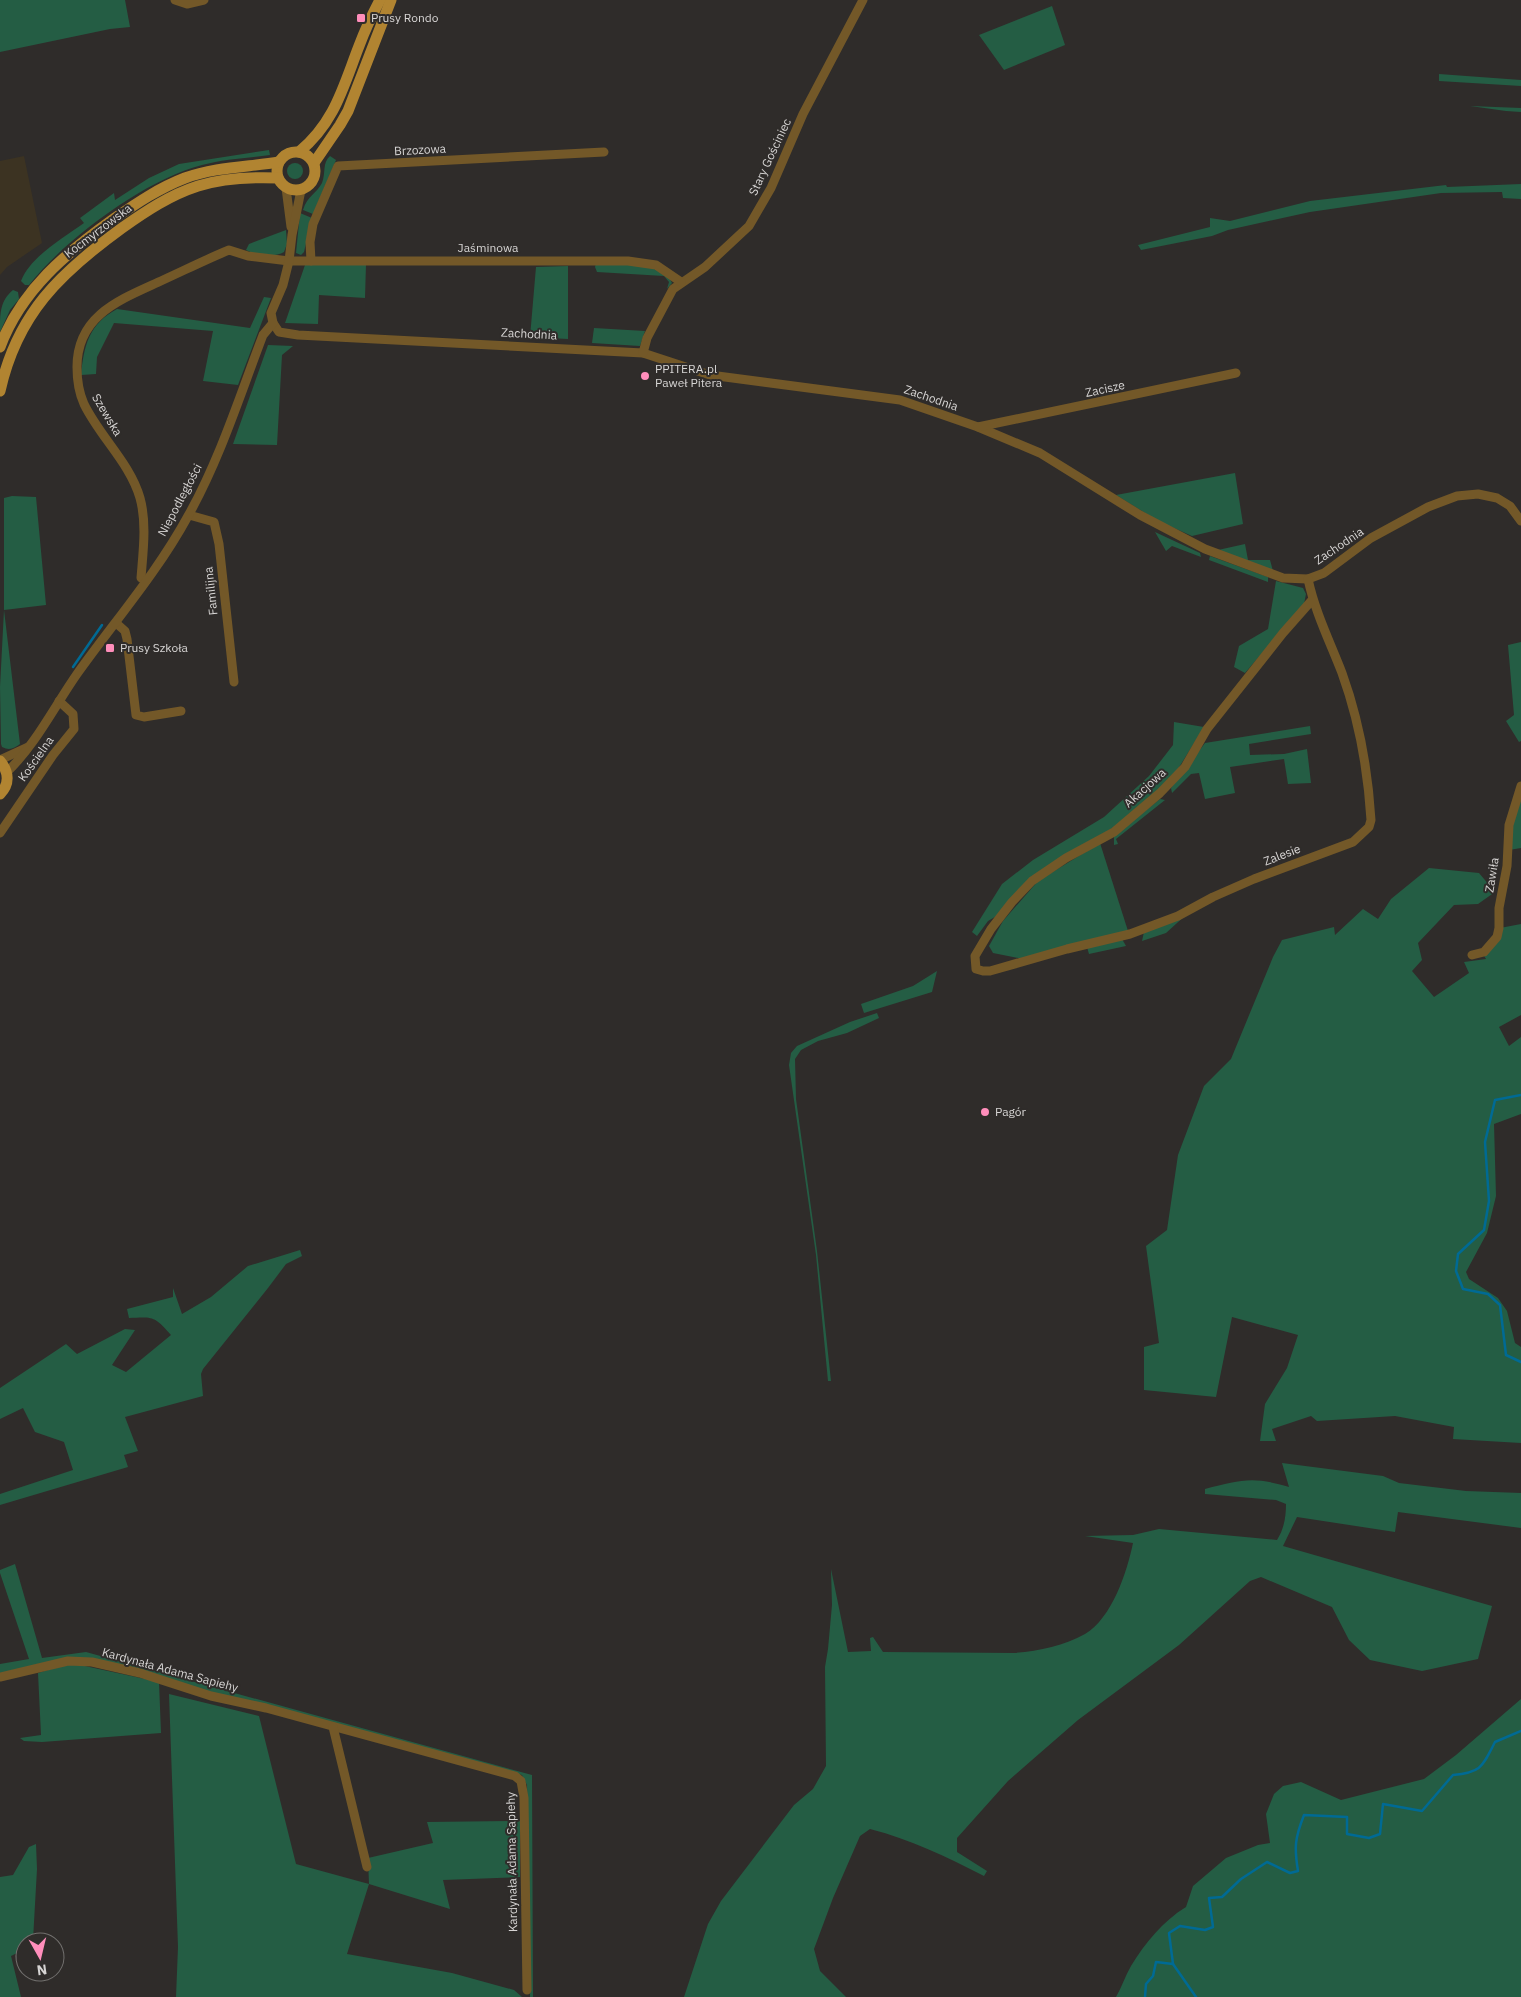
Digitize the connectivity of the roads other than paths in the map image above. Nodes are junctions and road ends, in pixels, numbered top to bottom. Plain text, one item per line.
1 (175, 0) edge
2 (204, 0) edge
3 (380, 0) edge
4 (391, 0) edge
5 (863, 0) edge
6 (299, 152) junction
7 (604, 152) dead end
8 (278, 162) junction
9 (314, 163) junction
10 (278, 178) junction
11 (286, 188) junction
12 (301, 190) junction
13 (292, 235) junction
14 (289, 261) junction
15 (311, 261) junction
16 (681, 282) junction
17 (272, 323) junction
18 (0, 347) edge
19 (643, 353) junction
20 (1236, 373) dead end
21 (0, 391) edge
22 (978, 427) junction
23 (189, 515) junction
24 (1521, 521) edge
25 (1308, 579) junction
26 (146, 581) junction
27 (1313, 599) junction
28 (116, 623) junction
29 (234, 682) dead end
30 (59, 701) junction
31 (181, 711) dead end
32 (29, 747) junction
33 (0, 760) edge
34 (7, 772) junction
35 (1521, 786) edge
36 (0, 794) edge
37 (0, 833) edge
38 (1472, 955) dead end
39 (976, 969) joint
40 (0, 1677) edge
41 (333, 1727) junction
42 (367, 1868) dead end
43 (527, 1990) dead end

1 - 2 street
3 - 6 main road
4 - 9 main road
5 - 16 street, Stary Gościniec
6 - 8 main road
6 - 9 main road
7 - 15 street, Brzozowa
8 - 10 main road
8 - 18 main road, Kocmyrzowska
9 - 12 main road
10 - 11 main road
10 - 21 main road, Kocmyrzowska
11 - 12 main road
11 - 13 street, Niepodległości
12 - 13 street, Niepodległości
13 - 14 street, Niepodległości
14 - 15 street, Jaśminowa
14 - 17 street, Niepodległości
14 - 26 street, Szewska
15 - 16 street, Jaśminowa
16 - 19 street, Stary Gościniec
17 - 19 street, Zachodnia
17 - 23 street, Niepodległości
19 - 22 street, Zachodnia
20 - 22 street, Zacisze
22 - 25 street, Zachodnia
23 - 26 street, Niepodległości
23 - 29 street, Familijna
24 - 25 street, Zachodnia
25 - 27 street, Zalesie
26 - 28 street, Niepodległości
27 - 39 street, Akacjowa
27 - 39 street, Zalesie
28 - 30 street, Niepodległości
28 - 31 street
30 - 32 street, Niepodległości
30 - 37 street, Kościelna
32 - 33 street
32 - 34 street, Niepodległości
33 - 34 main road
34 - 36 main road
35 - 38 street, Zawiła
40 - 41 street, Kardynała Adama Sapiehy
41 - 42 street
41 - 43 street, Kardynała Adama Sapiehy

